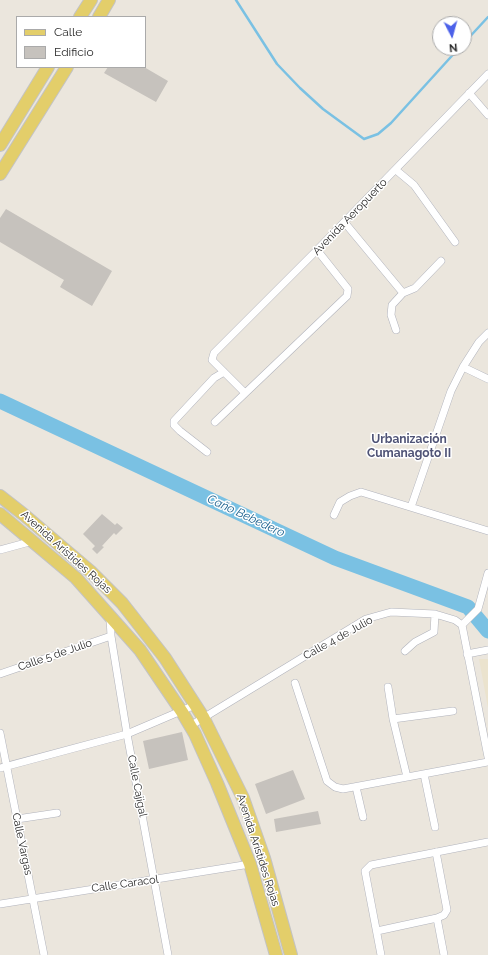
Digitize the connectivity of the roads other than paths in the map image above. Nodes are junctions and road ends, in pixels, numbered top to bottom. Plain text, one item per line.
1 (91, 0) edge
2 (109, 0) edge
3 (81, 16) edge
4 (99, 16) edge
5 (47, 68) edge
6 (66, 68) edge
7 (488, 74) edge
8 (469, 93) junction
9 (488, 115) edge
10 (0, 145) edge
11 (396, 170) junction
12 (0, 174) edge
13 (344, 223) junction
14 (455, 242) dead end
15 (317, 250) junction
16 (441, 261) dead end
17 (403, 293) junction
18 (396, 330) dead end
19 (488, 333) edge
20 (463, 367) junction
21 (224, 372) junction
22 (488, 379) edge
23 (244, 392) junction
24 (215, 422) dead end
25 (207, 452) dead end
26 (0, 496) edge
27 (411, 507) junction
28 (1, 515) edge
29 (334, 515) dead end
30 (488, 531) edge
31 (33, 541) junction
32 (0, 550) edge
33 (488, 573) edge
34 (482, 606) edge
35 (435, 614) junction
36 (110, 616) junction
37 (462, 625) junction
38 (111, 636) junction
39 (488, 650) edge
40 (405, 651) dead end
41 (467, 654) junction
42 (0, 674) edge
43 (295, 683) dead end
44 (388, 686) dead end
45 (195, 705) junction
46 (453, 711) dead end
47 (182, 712) junction
48 (203, 717) junction
49 (393, 719) junction
50 (190, 726) junction
51 (0, 733) edge
52 (127, 734) junction
53 (488, 757) edge
54 (488, 762) edge
55 (3, 767) edge
56 (424, 774) junction
57 (407, 777) junction
58 (356, 787) junction
59 (56, 813) dead end
60 (362, 817) dead end
61 (17, 819) junction
62 (435, 826) dead end
63 (488, 842) edge
64 (436, 852) junction
65 (250, 864) junction
66 (155, 880) junction
67 (33, 898) junction
68 (0, 904) edge
69 (436, 918) junction
70 (377, 931) junction
71 (44, 955) edge
72 (168, 955) edge
73 (276, 955) edge
74 (291, 955) edge
75 (382, 955) edge
76 (444, 955) edge

1 - 3 main road
2 - 4 main road
5 - 10 main road
6 - 12 main road
7 - 8 street, Avenida Aeropuerto
8 - 9 street
8 - 11 street, Avenida Aeropuerto
11 - 13 street, Avenida Aeropuerto
11 - 14 street
13 - 15 street, Avenida Aeropuerto
13 - 17 street
15 - 21 street, Avenida Aeropuerto
15 - 23 street
16 - 17 street
17 - 18 street
19 - 20 street
20 - 22 street
20 - 27 street
21 - 23 street
21 - 25 street
23 - 24 street
26 - 45 main road, Avenida Arístides Rojas
27 - 29 street
27 - 30 street
28 - 31 main road, Avenida Arístides Rojas
31 - 32 street
31 - 36 main road, Avenida Arístides Rojas
33 - 34 street
34 - 37 street
35 - 37 street, Calle 4 de Julio
35 - 40 street
35 - 48 street, Calle 4 de Julio
36 - 38 street, Calle Cajigal
36 - 47 main road, Avenida Arístides Rojas
37 - 41 street
38 - 42 street, Calle 5 de Julio
38 - 52 street, Calle Cajigal
39 - 41 street
41 - 53 street
43 - 58 street
44 - 49 street
45 - 47 street
45 - 48 main road, Avenida Arístides Rojas
46 - 49 street
47 - 50 main road, Avenida Arístides Rojas
47 - 52 street
48 - 50 street, Calle 4 de Julio
48 - 74 main road, Avenida Arístides Rojas
49 - 57 street
50 - 65 main road, Avenida Arístides Rojas
51 - 55 street, Calle Vargas
52 - 55 street
52 - 66 street, Calle Cajigal
54 - 56 street
55 - 61 street, Calle Vargas
56 - 57 street
56 - 62 street
57 - 58 street
58 - 60 street
59 - 61 street
61 - 67 street, Calle Vargas
63 - 64 street
64 - 69 street
64 - 70 street
65 - 66 street, Calle Caracol
65 - 73 main road, Avenida Arístides Rojas
66 - 67 street, Calle Caracol
66 - 72 street, Calle Cajigal
67 - 68 street, Calle Caracol
67 - 71 street, Calle Vargas
69 - 70 street
69 - 76 street
70 - 75 street

